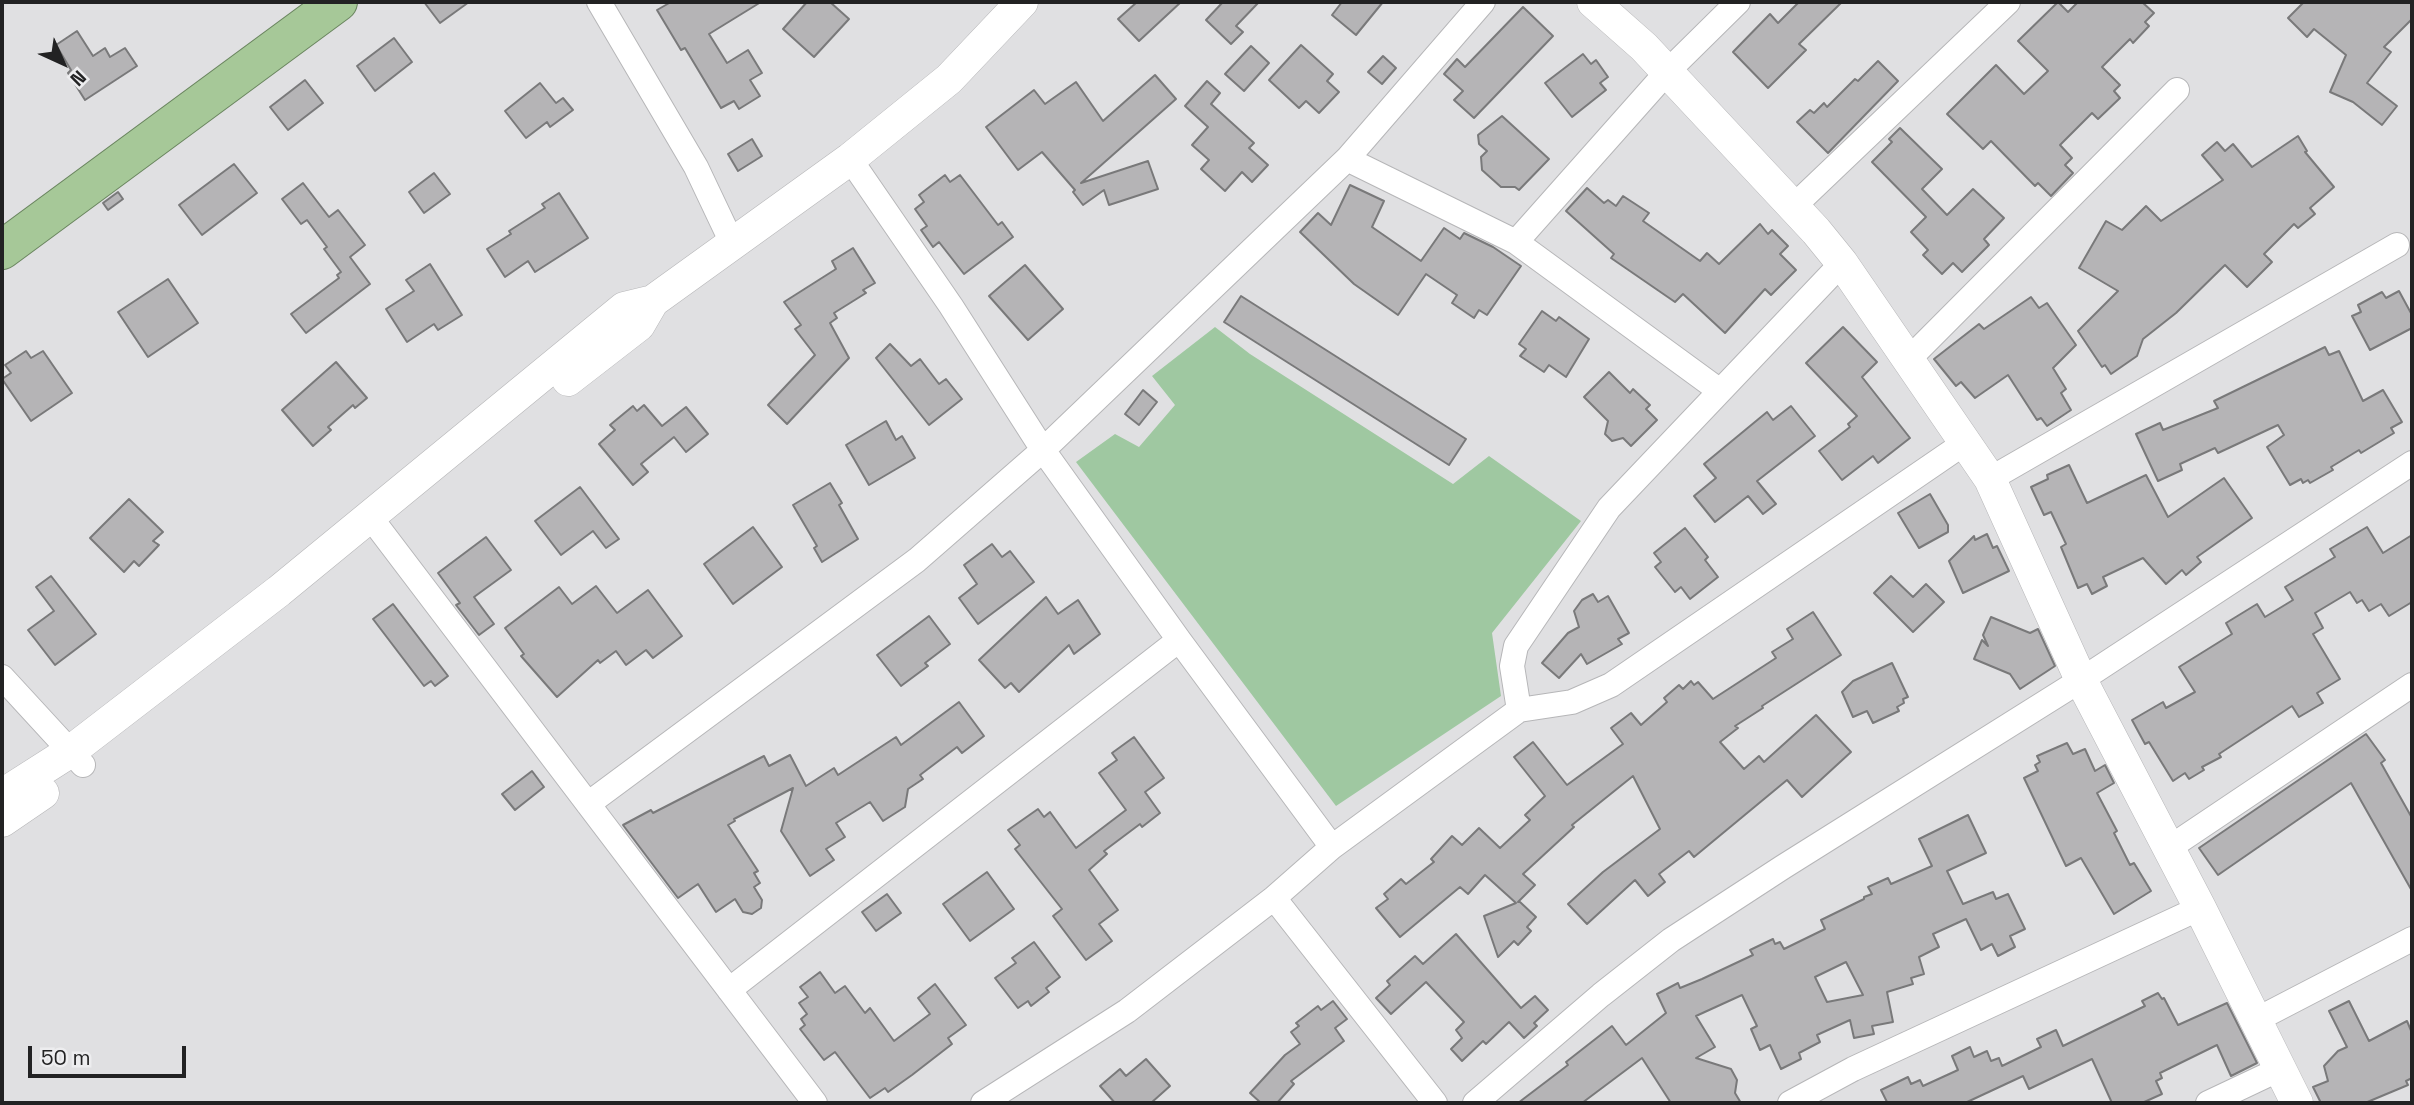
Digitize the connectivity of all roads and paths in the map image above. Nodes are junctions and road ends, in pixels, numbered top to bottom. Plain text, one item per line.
1 (338, 2) edge
2 (599, 2) edge
3 (1022, 2) edge
4 (1483, 2) edge
5 (1594, 2) edge
6 (1738, 2) edge
7 (2008, 2) edge
8 (1667, 72) junction
9 (2177, 90) dead end
10 (850, 159) junction
11 (1347, 159) junction
12 (1793, 207) junction
13 (1516, 242) junction
14 (733, 245) junction
15 (2397, 245) dead end
16 (2, 250) edge
17 (1842, 263) junction
18 (1908, 360) junction
19 (1720, 391) junction
20 (1966, 442) junction
21 (1043, 450) junction
22 (2412, 463) edge
23 (1990, 479) junction
24 (377, 525) junction
25 (1180, 640) junction
26 (2, 677) edge
27 (2081, 681) junction
28 (2412, 685) edge
29 (1519, 710) junction
30 (77, 758) junction
31 (2, 796) edge
32 (588, 804) junction
33 (2, 821) edge
34 (1332, 847) junction
35 (2169, 848) junction
36 (1274, 898) junction
37 (2200, 908) junction
38 (2412, 939) edge
39 (729, 990) junction
40 (2255, 1021) junction
41 (2280, 1069) junction
42 (815, 1103) edge
43 (984, 1103) edge
44 (1435, 1103) edge
45 (1475, 1103) edge
46 (1790, 1103) edge
47 (2208, 1103) edge
48 (2297, 1103) edge

1 - 16 highway
2 - 14 street
3 - 10 street
4 - 11 street
5 - 8 street
6 - 8 street
7 - 12 street
8 - 12 street
8 - 13 street
9 - 18 street
10 - 14 street
10 - 21 street
11 - 13 street
11 - 21 street
12 - 17 street
13 - 19 street
14 - 24 street
15 - 23 street
17 - 18 street
17 - 19 street
18 - 20 street
19 - 29 street
20 - 23 street
20 - 29 street
21 - 25 street
21 - 32 street
22 - 27 street
23 - 27 street
24 - 30 street
24 - 32 street
25 - 34 street
25 - 39 street
26 - 30 street
27 - 35 street
27 - 45 street
28 - 35 street
29 - 34 street
30 - 31 street
30 - 33 street
32 - 39 street
34 - 36 street
35 - 37 street
36 - 43 street
36 - 44 street
37 - 40 street
37 - 46 street
38 - 40 street
39 - 42 street
40 - 41 street
41 - 47 street
41 - 48 street

